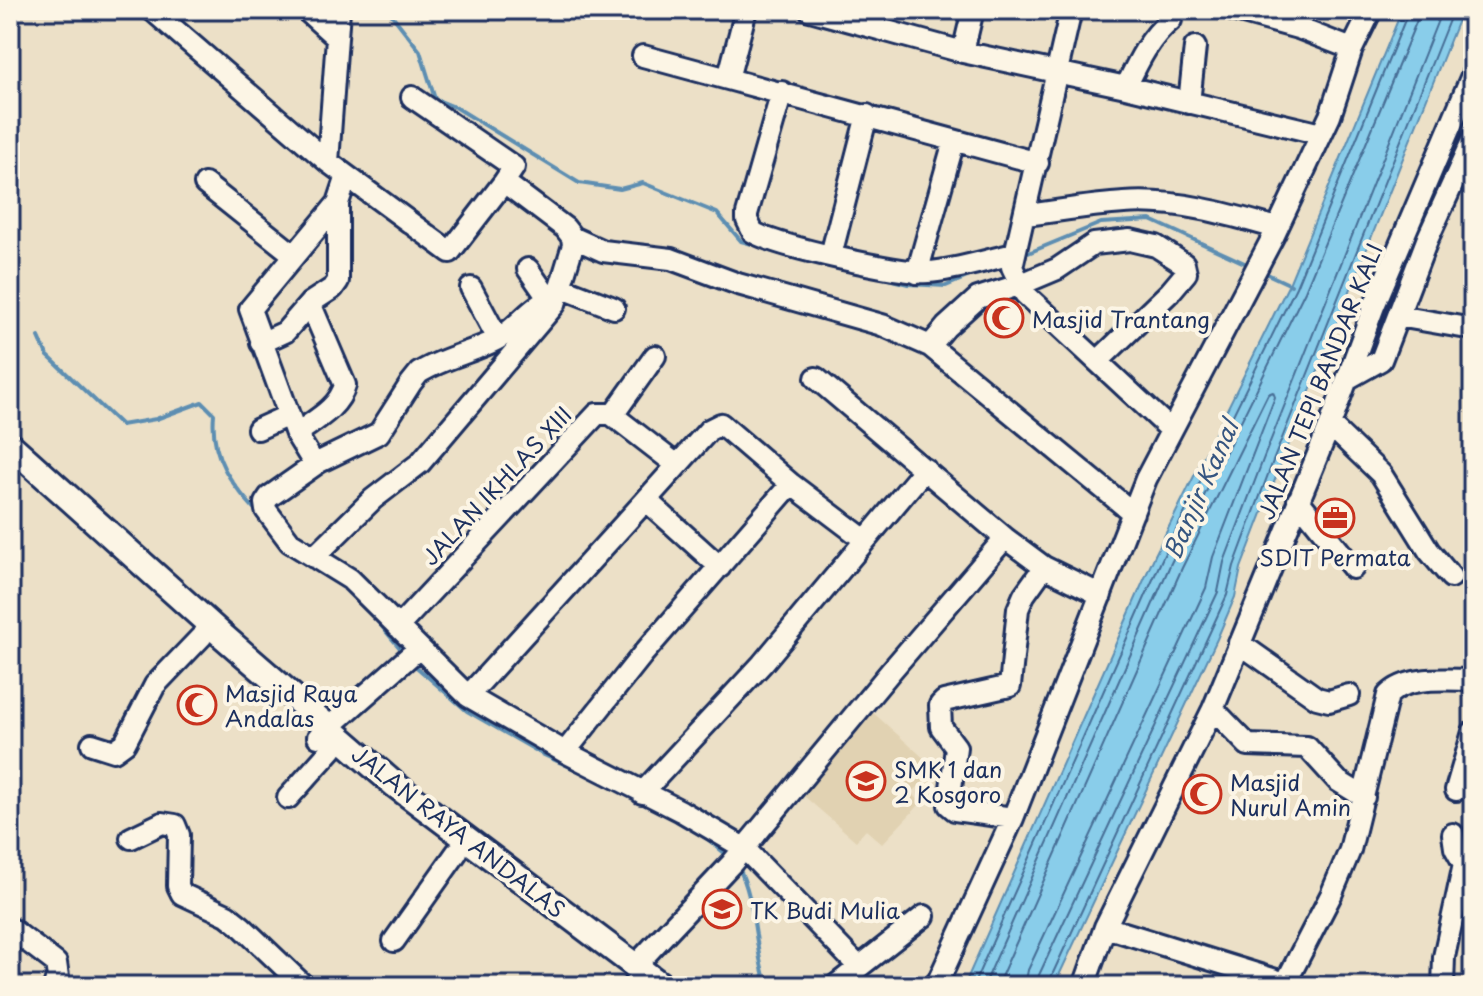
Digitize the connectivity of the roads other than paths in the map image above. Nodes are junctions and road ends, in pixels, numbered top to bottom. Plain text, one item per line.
1 (152, 10) edge
2 (306, 10) edge
3 (339, 10) edge
4 (746, 10) edge
5 (810, 10) edge
6 (973, 10) edge
7 (1071, 10) edge
8 (1232, 10) edge
9 (1371, 10) edge
10 (860, 16) edge
11 (1171, 20) dead end
12 (337, 38) junction
13 (1195, 47) dead end
14 (1352, 49) junction
15 (963, 52) junction
16 (643, 56) dead end
17 (1057, 74) junction
18 (1472, 77) edge
19 (728, 79) junction
20 (1126, 87) junction
21 (782, 92) junction
22 (412, 97) dead end
23 (1189, 103) junction
24 (867, 115) junction
25 (1321, 134) junction
26 (1473, 139) edge
27 (954, 141) junction
28 (328, 162) junction
29 (1038, 163) junction
30 (347, 176) junction
31 (504, 182) junction
32 (205, 184) dead end
33 (338, 203) junction
34 (1025, 215) junction
35 (1276, 232) junction
36 (572, 237) junction
37 (294, 255) junction
38 (831, 255) junction
39 (1015, 266) junction
40 (528, 269) dead end
41 (917, 273) junction
42 (471, 288) dead end
43 (555, 294) junction
44 (310, 303) junction
45 (614, 308) dead end
46 (1398, 316) junction
47 (1473, 329) edge
48 (498, 339) junction
49 (261, 343) junction
50 (930, 346) junction
51 (655, 356) dead end
52 (1098, 361) junction
53 (816, 378) dead end
54 (1347, 379) junction
55 (289, 415) junction
56 (613, 415) junction
57 (1330, 425) junction
58 (258, 429) dead end
59 (1171, 430) junction
60 (296, 434) junction
61 (10, 445) edge
62 (10, 465) edge
63 (315, 465) junction
64 (677, 465) junction
65 (925, 469) junction
66 (791, 484) junction
67 (646, 500) junction
68 (1298, 500) junction
69 (1133, 513) junction
70 (97, 532) junction
71 (1005, 538) junction
72 (865, 540) junction
73 (314, 557) junction
74 (720, 567) junction
75 (1044, 567) junction
76 (1353, 568) dead end
77 (1451, 577) dead end
78 (1101, 595) junction
79 (398, 627) junction
80 (202, 636) junction
81 (1239, 643) junction
82 (412, 654) junction
83 (1473, 680) edge
84 (1349, 695) dead end
85 (468, 696) junction
86 (1213, 709) junction
87 (1473, 732) edge
88 (326, 738) junction
89 (92, 744) dead end
90 (565, 752) junction
91 (1456, 790) dead end
92 (642, 793) junction
93 (1364, 797) junction
94 (288, 798) dead end
95 (1013, 818) junction
96 (1453, 834) dead end
97 (131, 838) dead end
98 (457, 852) junction
99 (739, 855) junction
100 (1468, 864) edge
101 (534, 900) junction
102 (924, 916) dead end
103 (1452, 925) junction
104 (1105, 927) junction
105 (10, 928) edge
106 (1473, 929) edge
107 (394, 941) dead end
108 (859, 967) junction
109 (635, 980) edge
110 (1281, 983) edge
111 (54, 986) edge
112 (304, 986) edge
113 (662, 986) edge
114 (835, 986) edge
115 (936, 986) edge
116 (1084, 986) edge
117 (1443, 986) edge

1 - 28 street
2 - 12 street
3 - 12 street
4 - 19 street
5 - 10 street
6 - 15 street
7 - 17 street
8 - 14 street
9 - 14 street
10 - 15 street
11 - 20 street
12 - 28 street
13 - 23 street
14 - 25 street
15 - 17 street
16 - 19 street
17 - 20 street
17 - 29 street
18 - 54 street, JALAN TEPI BANDAR KALI
19 - 21 street
20 - 23 street
21 - 24 street
21 - 38 street
22 - 31 street
23 - 25 street
24 - 27 street
24 - 38 street
25 - 35 street
26 - 46 street
27 - 29 street
27 - 41 street
28 - 30 street
29 - 34 street
30 - 31 street
30 - 33 street
31 - 36 street
32 - 37 street
33 - 37 street
33 - 44 street
34 - 35 street
34 - 39 street
35 - 59 street
36 - 43 street
36 - 50 street
37 - 49 street
38 - 41 street
39 - 41 street
39 - 50 street
39 - 52 street
39 - 52 street
40 - 43 street
42 - 48 street
43 - 45 street
43 - 48 street
43 - 73 street
44 - 49 street
44 - 60 street
46 - 47 street
46 - 54 street
48 - 63 street
49 - 55 street
50 - 69 street
51 - 56 street
52 - 59 street
53 - 65 street
54 - 57 street, JALAN TEPI BANDAR KALI
55 - 58 street
55 - 60 street
56 - 64 street
56 - 79 street, JALAN IKHLAS XIII
57 - 68 street, JALAN TEPI BANDAR KALI
57 - 77 street
59 - 69 street
60 - 63 street
61 - 70 main road, JALAN RAYA ANDALAS
62 - 70 main road, JALAN RAYA ANDALAS
63 - 73 street
64 - 66 street
64 - 67 street
65 - 71 street
65 - 72 street
66 - 72 street
66 - 74 street
67 - 74 street
67 - 85 street
68 - 76 street
68 - 81 street, JALAN TEPI BANDAR KALI
69 - 78 street
70 - 80 main road, JALAN RAYA ANDALAS
70 - 88 main road, JALAN RAYA ANDALAS
71 - 75 street
71 - 99 street
72 - 92 street
73 - 79 street
74 - 90 street
75 - 78 street
75 - 95 street
78 - 95 street
79 - 82 street
80 - 88 main road, JALAN RAYA ANDALAS
80 - 89 street
81 - 84 street
81 - 86 street, JALAN TEPI BANDAR KALI
82 - 85 street
82 - 88 street
83 - 93 street
85 - 90 street
86 - 93 street
86 - 104 street, JALAN TEPI BANDAR KALI
87 - 91 street
88 - 94 street
88 - 98 main road, JALAN RAYA ANDALAS
88 - 101 main road, JALAN RAYA ANDALAS
90 - 92 street
92 - 99 street
93 - 110 street
95 - 115 street
96 - 100 street
97 - 112 street
98 - 101 main road, JALAN RAYA ANDALAS
98 - 107 street
99 - 108 street
99 - 109 street
100 - 103 street
101 - 109 main road, JALAN RAYA ANDALAS
102 - 108 street
103 - 106 street
103 - 117 street
104 - 110 street
104 - 116 street, JALAN TEPI BANDAR KALI
105 - 111 street
108 - 114 street
109 - 113 main road, JALAN RAYA ANDALAS

